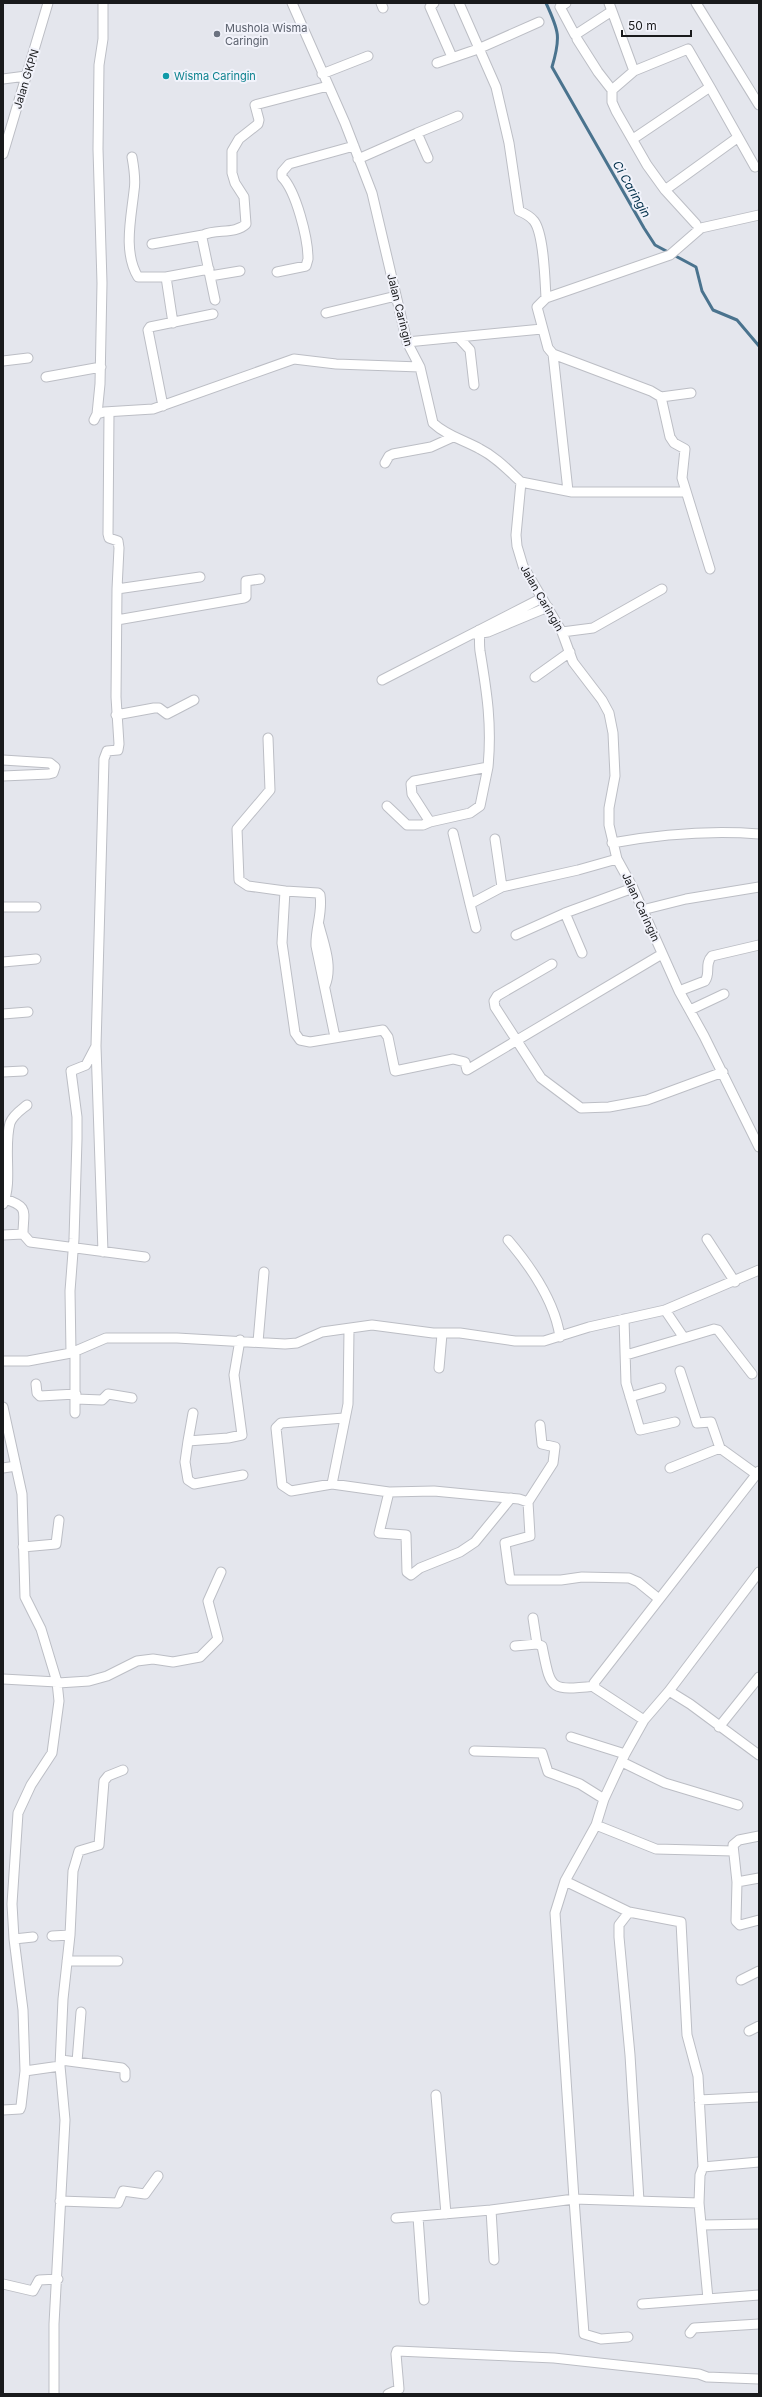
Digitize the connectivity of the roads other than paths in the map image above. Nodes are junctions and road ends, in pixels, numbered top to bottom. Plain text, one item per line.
1 (48, 3) edge
2 (102, 3) edge
3 (292, 3) edge
4 (434, 3) edge
5 (566, 3) edge
6 (696, 3) edge
7 (461, 4) edge
8 (611, 7) edge
9 (539, 22) dead end
10 (577, 39) dead end
11 (478, 49) junction
12 (368, 56) dead end
13 (452, 57) junction
14 (437, 63) dead end
15 (634, 71) junction
16 (322, 74) junction
17 (26, 76) junction
18 (3, 78) edge
19 (328, 86) junction
20 (710, 87) junction
21 (612, 90) junction
22 (759, 105) edge
23 (458, 116) dead end
24 (417, 133) junction
25 (737, 138) junction
26 (633, 139) junction
27 (354, 146) junction
28 (3, 154) edge
29 (132, 157) dead end
30 (428, 158) dead end
31 (358, 159) junction
32 (755, 167) dead end
33 (665, 190) junction
34 (759, 215) edge
35 (696, 224) dead end
36 (203, 235) junction
37 (152, 244) dead end
38 (240, 271) dead end
39 (210, 272) junction
40 (277, 272) dead end
41 (166, 277) junction
42 (396, 296) junction
43 (546, 298) junction
44 (215, 300) dead end
45 (326, 312) dead end
46 (213, 314) dead end
47 (173, 323) junction
48 (542, 329) junction
49 (459, 338) junction
50 (407, 342) junction
51 (553, 354) junction
52 (28, 358) dead end
53 (3, 360) edge
54 (100, 367) junction
55 (420, 367) junction
56 (46, 377) dead end
57 (474, 385) dead end
58 (691, 393) dead end
59 (661, 398) junction
60 (163, 406) junction
61 (109, 413) junction
62 (453, 437) junction
63 (385, 463) dead end
64 (521, 482) junction
65 (568, 491) junction
66 (686, 492) junction
67 (710, 569) dead end
68 (200, 577) dead end
69 (260, 578) dead end
70 (119, 589) junction
71 (662, 589) dead end
72 (542, 598) junction
73 (548, 607) junction
74 (119, 620) junction
75 (562, 632) junction
76 (478, 633) junction
77 (570, 652) junction
78 (535, 677) dead end
79 (382, 680) dead end
80 (194, 700) dead end
81 (116, 715) junction
82 (268, 738) dead end
83 (3, 760) edge
84 (488, 767) junction
85 (3, 776) edge
86 (387, 806) dead end
87 (430, 822) junction
88 (452, 833) dead end
89 (759, 834) edge
90 (495, 839) dead end
91 (612, 843) junction
92 (618, 859) junction
93 (759, 887) edge
94 (502, 888) junction
95 (633, 888) junction
96 (285, 891) junction
97 (470, 904) junction
98 (3, 907) edge
99 (36, 907) dead end
100 (642, 910) junction
101 (565, 913) junction
102 (476, 928) dead end
103 (516, 935) dead end
104 (759, 945) edge
105 (582, 953) dead end
106 (662, 954) junction
107 (36, 959) dead end
108 (3, 962) edge
109 (552, 964) dead end
110 (679, 991) junction
111 (724, 994) dead end
112 (690, 1010) junction
113 (28, 1012) dead end
114 (3, 1014) edge
115 (335, 1037) junction
116 (516, 1040) junction
117 (96, 1046) junction
118 (23, 1071) dead end
119 (3, 1072) edge
120 (723, 1072) junction
121 (27, 1105) dead end
122 (759, 1146) edge
123 (4, 1202) edge
124 (23, 1234) junction
125 (3, 1235) edge
126 (707, 1239) dead end
127 (508, 1240) dead end
128 (73, 1248) junction
129 (103, 1252) junction
130 (145, 1257) dead end
131 (759, 1270) edge
132 (264, 1272) dead end
133 (735, 1282) junction
134 (665, 1310) junction
135 (624, 1319) junction
136 (349, 1330) junction
137 (442, 1334) junction
138 (560, 1337) junction
139 (684, 1338) junction
140 (240, 1340) junction
141 (258, 1342) junction
142 (73, 1352) junction
143 (626, 1355) junction
144 (3, 1361) edge
145 (439, 1368) dead end
146 (680, 1371) dead end
147 (752, 1374) dead end
148 (36, 1384) dead end
149 (661, 1388) dead end
150 (76, 1396) junction
151 (630, 1397) junction
152 (132, 1398) dead end
153 (4, 1411) edge
154 (75, 1413) dead end
155 (193, 1413) dead end
156 (344, 1418) junction
157 (675, 1422) dead end
158 (540, 1425) dead end
159 (188, 1441) junction
160 (720, 1448) junction
161 (16, 1466) junction
162 (3, 1468) edge
163 (670, 1468) dead end
164 (758, 1473) edge
165 (243, 1475) dead end
166 (332, 1484) junction
167 (389, 1492) junction
168 (511, 1498) junction
169 (528, 1502) junction
170 (59, 1520) dead end
171 (23, 1547) junction
172 (221, 1572) dead end
173 (759, 1572) edge
174 (659, 1599) junction
175 (533, 1618) dead end
176 (537, 1644) junction
177 (515, 1646) dead end
178 (759, 1677) edge
179 (3, 1679) edge
180 (58, 1683) junction
181 (595, 1686) junction
182 (669, 1691) junction
183 (644, 1720) junction
184 (719, 1727) junction
185 (571, 1736) dead end
186 (474, 1751) dead end
187 (759, 1756) edge
188 (624, 1758) junction
189 (122, 1770) dead end
190 (604, 1798) junction
191 (738, 1805) dead end
192 (596, 1825) junction
193 (759, 1836) edge
194 (733, 1851) junction
195 (759, 1878) edge
196 (565, 1882) junction
197 (737, 1882) junction
198 (629, 1912) junction
199 (759, 1920) edge
200 (70, 1935) junction
201 (52, 1936) dead end
202 (33, 1937) dead end
203 (14, 1939) junction
204 (67, 1961) junction
205 (118, 1961) dead end
206 (759, 1971) edge
207 (741, 1980) dead end
208 (80, 2012) dead end
209 (759, 2026) edge
210 (749, 2031) dead end
211 (77, 2062) junction
212 (60, 2063) junction
213 (25, 2070) junction
214 (125, 2077) dead end
215 (436, 2095) dead end
216 (759, 2097) edge
217 (699, 2100) junction
218 (3, 2110) edge
219 (759, 2162) edge
220 (703, 2167) junction
221 (158, 2176) dead end
222 (574, 2199) junction
223 (638, 2201) junction
224 (60, 2202) junction
225 (700, 2203) junction
226 (491, 2210) junction
227 (446, 2214) junction
228 (418, 2217) junction
229 (396, 2218) dead end
230 (759, 2224) edge
231 (702, 2225) junction
232 (494, 2260) dead end
233 (58, 2279) junction
234 (3, 2284) edge
235 (759, 2295) edge
236 (708, 2299) junction
237 (424, 2300) dead end
238 (642, 2304) dead end
239 (759, 2324) edge
240 (690, 2333) dead end
241 (628, 2337) dead end
242 (759, 2379) edge
243 (54, 2394) edge
244 (388, 2394) edge

1 - 17 street, Jalan GKPN
2 - 54 street
3 - 16 street, Jalan Caringin
4 - 13 street
5 - 8 street
6 - 22 street
7 - 11 street
8 - 15 street
9 - 11 street
10 - 21 street
11 - 13 street
11 - 43 street
12 - 16 street
13 - 14 street
15 - 20 street
15 - 21 street
16 - 19 street, Jalan Caringin
17 - 18 street
17 - 28 street, Jalan GKPN
19 - 27 street, Jalan Caringin
19 - 36 street
20 - 25 street
20 - 26 street
21 - 26 street
23 - 24 street
24 - 30 street
24 - 31 street
25 - 32 street
25 - 33 street
26 - 33 street
27 - 31 street, Jalan Caringin
27 - 40 street
29 - 41 street
31 - 42 street, Jalan Caringin
33 - 35 street
34 - 43 street
36 - 37 street
36 - 39 street
38 - 39 street
39 - 41 street
39 - 44 street
41 - 47 street
42 - 45 street
42 - 50 street, Jalan Caringin
43 - 48 street
46 - 47 street
47 - 60 street
48 - 49 street
48 - 51 street
49 - 50 street
49 - 57 street
50 - 55 street, Jalan Caringin
51 - 59 street
51 - 65 street
52 - 53 street
54 - 56 street
54 - 61 street
55 - 60 street
55 - 62 street, Jalan Caringin
58 - 59 street
59 - 66 street
60 - 61 street
61 - 70 street
62 - 63 street
62 - 64 street, Jalan Caringin
64 - 65 street
64 - 72 street, Jalan Caringin
65 - 66 street
66 - 67 street
68 - 70 street
69 - 74 street
70 - 74 street
71 - 75 street
72 - 73 street, Jalan Caringin
72 - 76 street
73 - 75 street, Jalan Caringin
73 - 76 street
74 - 81 street
75 - 77 street, Jalan Caringin
76 - 79 street
76 - 84 street
77 - 78 street
77 - 91 street, Jalan Caringin
80 - 81 street
81 - 117 street
82 - 96 street
83 - 85 street
84 - 87 street
84 - 87 street
86 - 87 street
88 - 97 street
89 - 91 street
90 - 94 street
91 - 92 street, Jalan Caringin
92 - 94 street
92 - 95 street, Jalan Caringin
93 - 100 street
94 - 97 street
95 - 100 street, Jalan Caringin
95 - 101 street
96 - 115 street
96 - 115 street
97 - 102 street
98 - 99 street
100 - 106 street, Jalan Caringin
101 - 103 street
101 - 105 street
104 - 110 street
106 - 110 street, Jalan Caringin
106 - 116 street
107 - 108 street
109 - 116 street
110 - 112 street, Jalan Caringin
111 - 112 street
112 - 120 street, Jalan Caringin
113 - 114 street
115 - 116 street
116 - 120 street
117 - 128 street
117 - 129 street
118 - 119 street
120 - 122 street, Jalan Caringin
121 - 123 street
123 - 124 street
124 - 125 street
124 - 128 street
126 - 133 street
127 - 138 street
128 - 129 street
128 - 142 street
129 - 130 street
131 - 133 street
132 - 141 street
133 - 134 street
134 - 135 street
134 - 139 street
135 - 138 street
135 - 143 street
136 - 137 street
136 - 141 street
136 - 156 street
137 - 138 street
137 - 145 street
139 - 143 street
139 - 147 street
140 - 141 street
140 - 142 street
140 - 159 street
142 - 144 street
142 - 150 street
143 - 151 street
146 - 160 street
148 - 150 street
149 - 151 street
150 - 152 street
150 - 154 street
151 - 157 street
153 - 161 street
155 - 159 street
156 - 166 street
156 - 166 street
158 - 169 street
159 - 165 street
160 - 163 street
160 - 164 street
161 - 162 street
161 - 171 street
164 - 174 street
166 - 167 street
167 - 168 street
167 - 168 street
168 - 169 street
169 - 174 street
170 - 171 street
171 - 180 street
172 - 180 street
173 - 182 street
174 - 181 street
175 - 176 street
176 - 177 street
176 - 181 street
178 - 184 street
179 - 180 street
180 - 203 street
181 - 183 street
182 - 183 street
182 - 184 street
183 - 188 street
184 - 187 street
185 - 188 street
186 - 190 street
188 - 190 street
188 - 191 street
189 - 200 street
190 - 192 street
192 - 194 street
192 - 196 street
193 - 194 street
194 - 197 street
195 - 197 street
196 - 198 street
196 - 222 street
197 - 199 street
198 - 217 street
198 - 223 street
200 - 201 street
200 - 204 street
202 - 203 street
203 - 213 street
204 - 205 street
204 - 212 street
206 - 207 street
208 - 211 street
209 - 210 street
211 - 212 street
211 - 214 street
212 - 213 street
212 - 224 street
213 - 218 street
215 - 227 street
216 - 217 street
217 - 220 street
219 - 220 street
220 - 225 street
221 - 224 street
222 - 223 street
222 - 226 street
222 - 241 street
223 - 225 street
224 - 233 street
225 - 231 street
226 - 227 street
226 - 232 street
227 - 228 street
228 - 229 street
228 - 237 street
230 - 231 street
231 - 236 street
233 - 234 street
233 - 243 street
235 - 236 street
236 - 238 street
239 - 240 street
242 - 244 street

